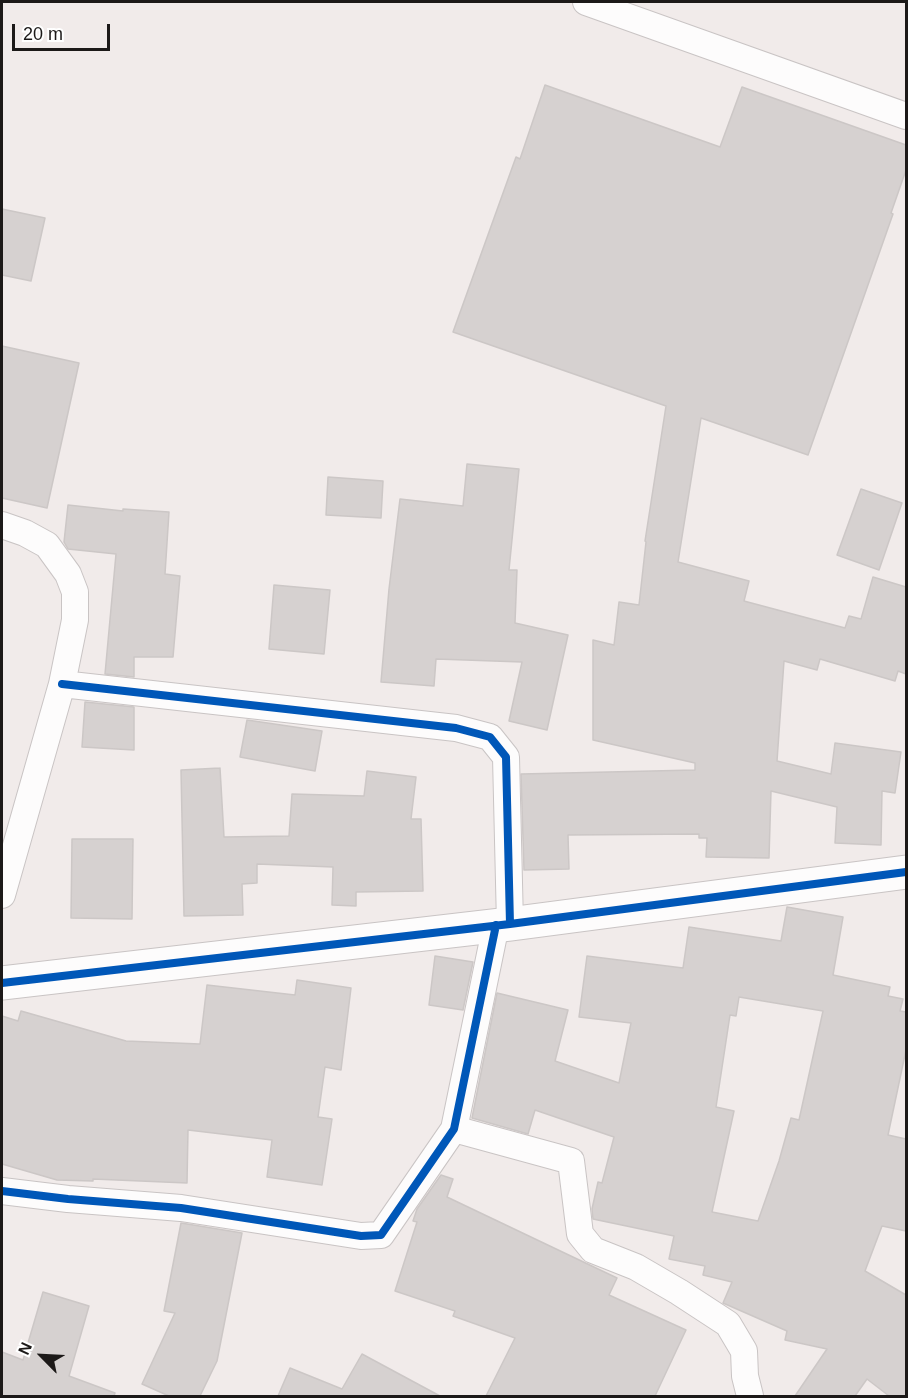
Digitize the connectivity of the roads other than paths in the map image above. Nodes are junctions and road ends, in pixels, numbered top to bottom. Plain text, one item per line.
1 (586, 2) edge
2 (906, 116) edge
3 (2, 525) edge
4 (62, 684) junction
5 (906, 872) edge
6 (2, 895) edge
7 (503, 924) junction
8 (2, 983) edge
9 (454, 1129) junction
10 (2, 1191) edge
11 (750, 1396) edge

1 - 2 street
3 - 4 street
4 - 6 street
4 - 7 street
5 - 7 street
7 - 8 street
7 - 9 street
9 - 10 street
9 - 11 street

